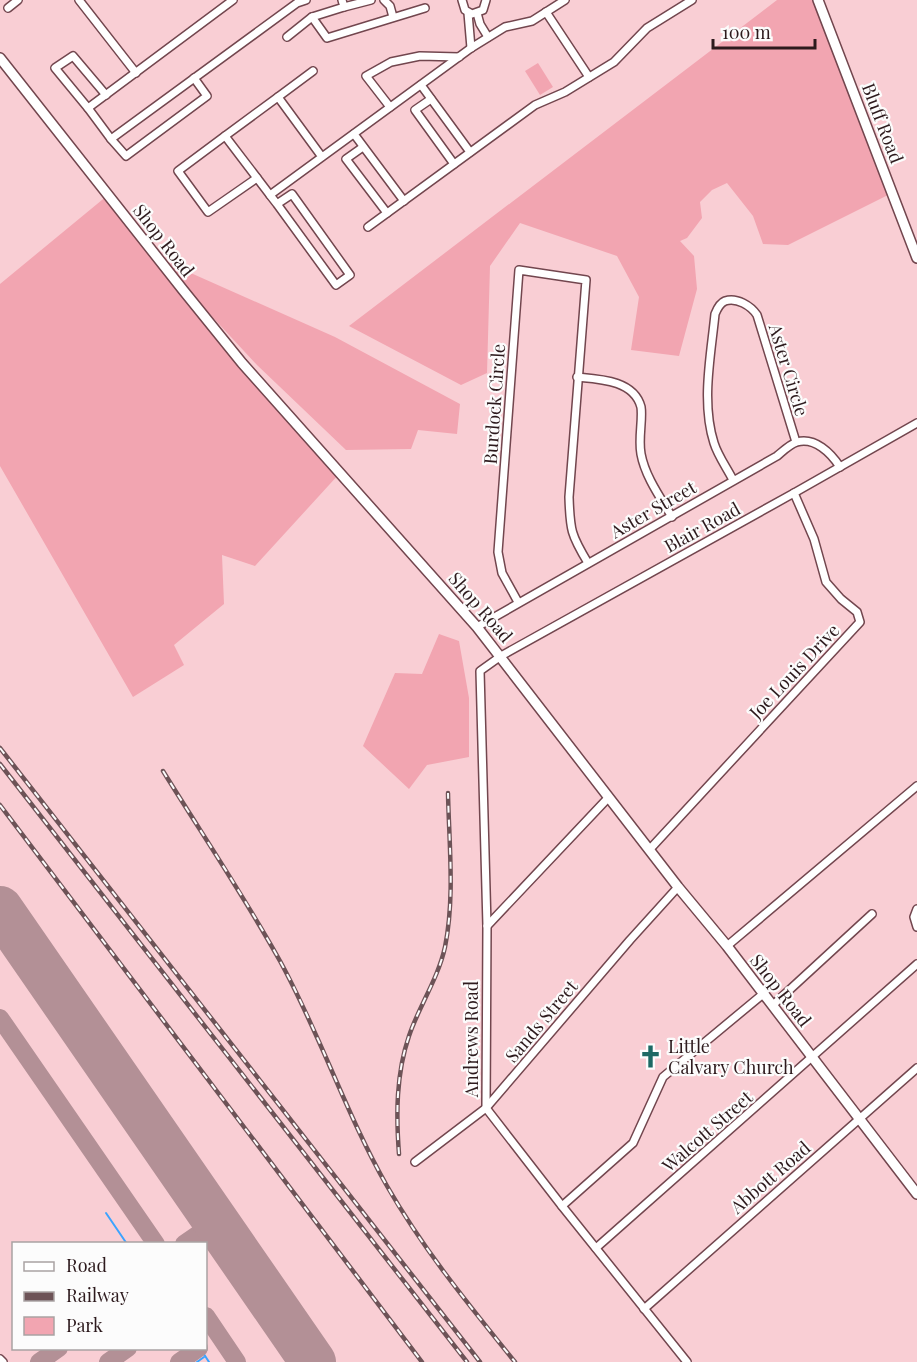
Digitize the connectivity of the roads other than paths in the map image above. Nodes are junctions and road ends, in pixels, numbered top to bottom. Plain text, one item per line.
1 (18, 0) edge
2 (79, 0) edge
3 (233, 0) edge
4 (306, 0) edge
5 (371, 0) edge
6 (384, 0) edge
7 (462, 0) edge
8 (486, 0) edge
9 (566, 0) edge
10 (818, 0) edge
11 (689, 1) edge
12 (343, 3) edge
13 (8, 8) dead end
14 (424, 8) dead end
15 (546, 12) junction
16 (468, 13) junction
17 (477, 13) junction
18 (312, 17) junction
19 (393, 17) junction
20 (287, 37) dead end
21 (488, 37) junction
22 (471, 48) junction
23 (459, 57) junction
24 (0, 58) edge
25 (313, 70) dead end
26 (136, 73) junction
27 (589, 77) junction
28 (194, 78) junction
29 (421, 85) junction
30 (106, 95) junction
31 (278, 97) junction
32 (431, 99) junction
33 (390, 107) junction
34 (88, 108) junction
35 (354, 134) junction
36 (225, 136) junction
37 (111, 139) junction
38 (363, 147) junction
39 (470, 152) junction
40 (322, 157) junction
41 (454, 164) junction
42 (257, 178) junction
43 (270, 195) junction
44 (404, 201) junction
45 (277, 204) junction
46 (387, 213) junction
47 (368, 227) dead end
48 (917, 258) edge
49 (577, 377) junction
50 (917, 423) edge
51 (796, 442) junction
52 (840, 467) junction
53 (733, 480) junction
54 (794, 493) junction
55 (672, 517) junction
56 (588, 562) junction
57 (518, 602) junction
58 (477, 627) junction
59 (501, 656) junction
60 (917, 786) edge
61 (608, 798) junction
62 (650, 849) junction
63 (678, 887) junction
64 (917, 909) edge
65 (872, 914) dead end
66 (486, 926) junction
67 (917, 927) edge
68 (727, 946) junction
69 (917, 964) edge
70 (763, 994) junction
71 (773, 1005) junction
72 (813, 1058) junction
73 (917, 1068) edge
74 (486, 1108) junction
75 (858, 1119) junction
76 (415, 1162) dead end
77 (917, 1194) edge
78 (562, 1206) junction
79 (596, 1248) junction
80 (644, 1309) junction
81 (687, 1362) edge

1 - 13 street
2 - 26 street
3 - 26 street
4 - 28 street
5 - 12 street
6 - 19 street
7 - 16 street
8 - 17 street
9 - 15 street
10 - 48 street, Bluff Road
11 - 27 street
12 - 18 street
14 - 19 street
15 - 21 street
15 - 27 street
16 - 17 street
16 - 22 street
17 - 21 street
18 - 19 street
18 - 20 street
21 - 22 street
22 - 23 street
23 - 29 street
23 - 33 street
24 - 58 street, Shop Road
25 - 31 street
26 - 30 street
27 - 39 street
28 - 37 street
28 - 37 street
29 - 32 street
29 - 33 street
30 - 34 street
30 - 34 street
31 - 36 street
31 - 40 street
32 - 39 street
32 - 41 street
33 - 35 street
34 - 37 street
35 - 38 street
35 - 40 street
36 - 42 street
36 - 42 street
38 - 44 street
38 - 46 street
39 - 41 street
40 - 43 street
41 - 44 street
42 - 43 street
43 - 45 street
44 - 46 street
45 - 45 street
46 - 47 street
49 - 55 street
49 - 56 street
49 - 57 street, Burdock Circle
50 - 52 street, Blair Road
51 - 52 street
51 - 53 street, Aster Street
51 - 53 street, Aster Circle
52 - 54 street, Blair Road
53 - 55 street, Aster Street
54 - 59 street, Blair Road
54 - 62 street, Joe Louis Drive
55 - 56 street, Aster Street
56 - 57 street, Aster Street
57 - 58 street, Aster Street
58 - 59 street, Shop Road
59 - 61 street, Shop Road
59 - 66 street, Andrews Road
60 - 68 street
61 - 62 street, Shop Road
61 - 66 street
62 - 63 street, Shop Road
63 - 68 street, Shop Road
63 - 74 street, Sands Street
64 - 67 street
65 - 71 street
66 - 74 street, Andrews Road
68 - 70 street, Shop Road
69 - 72 street, Walcott Street
70 - 71 street, Shop Road
70 - 78 street
71 - 72 street, Shop Road
72 - 75 street, Shop Road
72 - 79 street, Walcott Street
73 - 75 street, Abbott Road
74 - 76 street, Sands Street
74 - 78 street, Andrews Road
75 - 77 street, Shop Road
75 - 80 street, Abbott Road
78 - 79 street, Andrews Road
79 - 80 street, Andrews Road
80 - 81 street, Andrews Road

